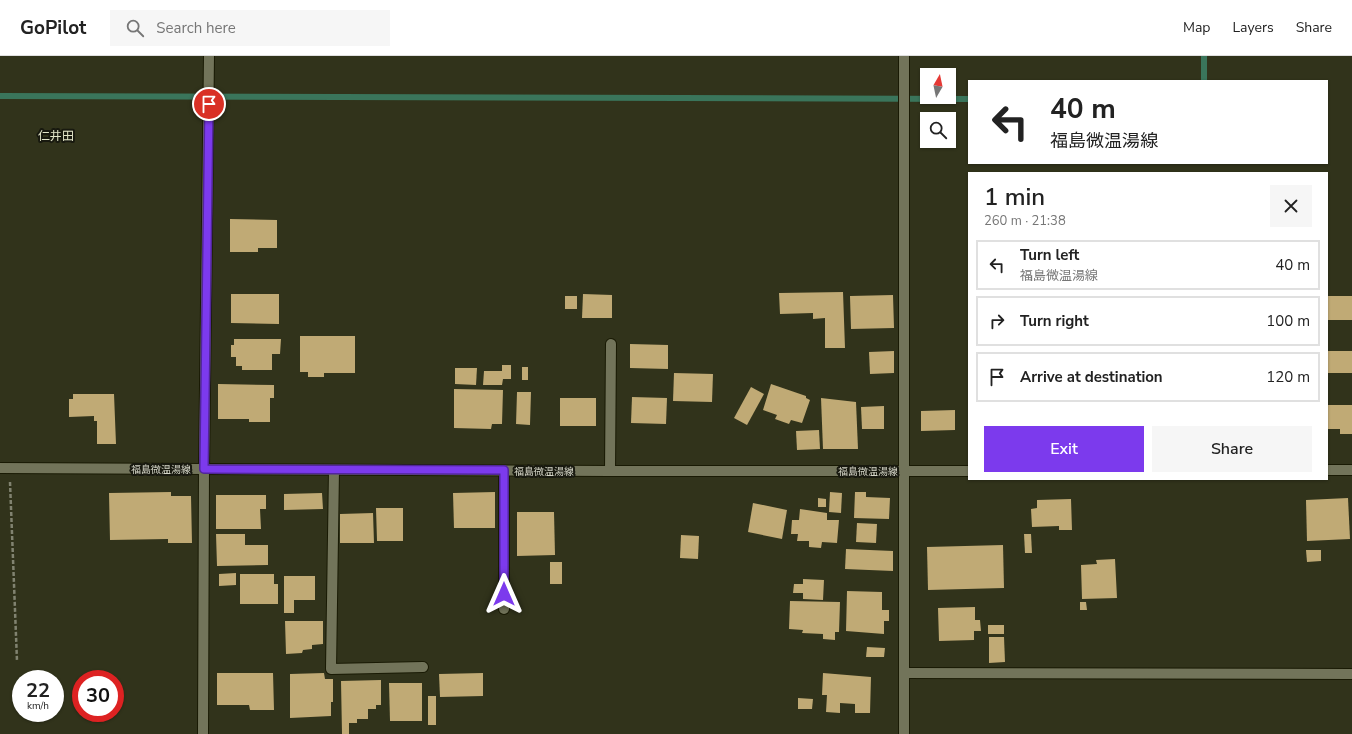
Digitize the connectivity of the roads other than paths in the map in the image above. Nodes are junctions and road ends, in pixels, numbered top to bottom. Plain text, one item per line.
1 (209, 56) edge
2 (904, 56) edge
3 (611, 344) dead end
4 (5, 468) edge
5 (204, 469) junction
6 (334, 470) junction
7 (504, 470) junction
8 (1328, 470) edge
9 (1352, 470) edge
10 (610, 471) junction
11 (903, 471) junction
12 (968, 471) edge
13 (504, 609) dead end
14 (423, 667) dead end
15 (904, 673) junction
16 (1352, 674) edge
17 (203, 734) edge
18 (904, 734) edge

1 - 5 street
2 - 11 street
3 - 10 street
4 - 5 street, 福島微温湯線
5 - 6 street, 福島微温湯線
5 - 17 street
6 - 7 street, 福島微温湯線
6 - 14 street
7 - 10 street, 福島微温湯線
7 - 13 street
8 - 9 street
10 - 11 street, 福島微温湯線
11 - 12 street, 福島微温湯線
11 - 15 street
15 - 16 street
15 - 18 street

